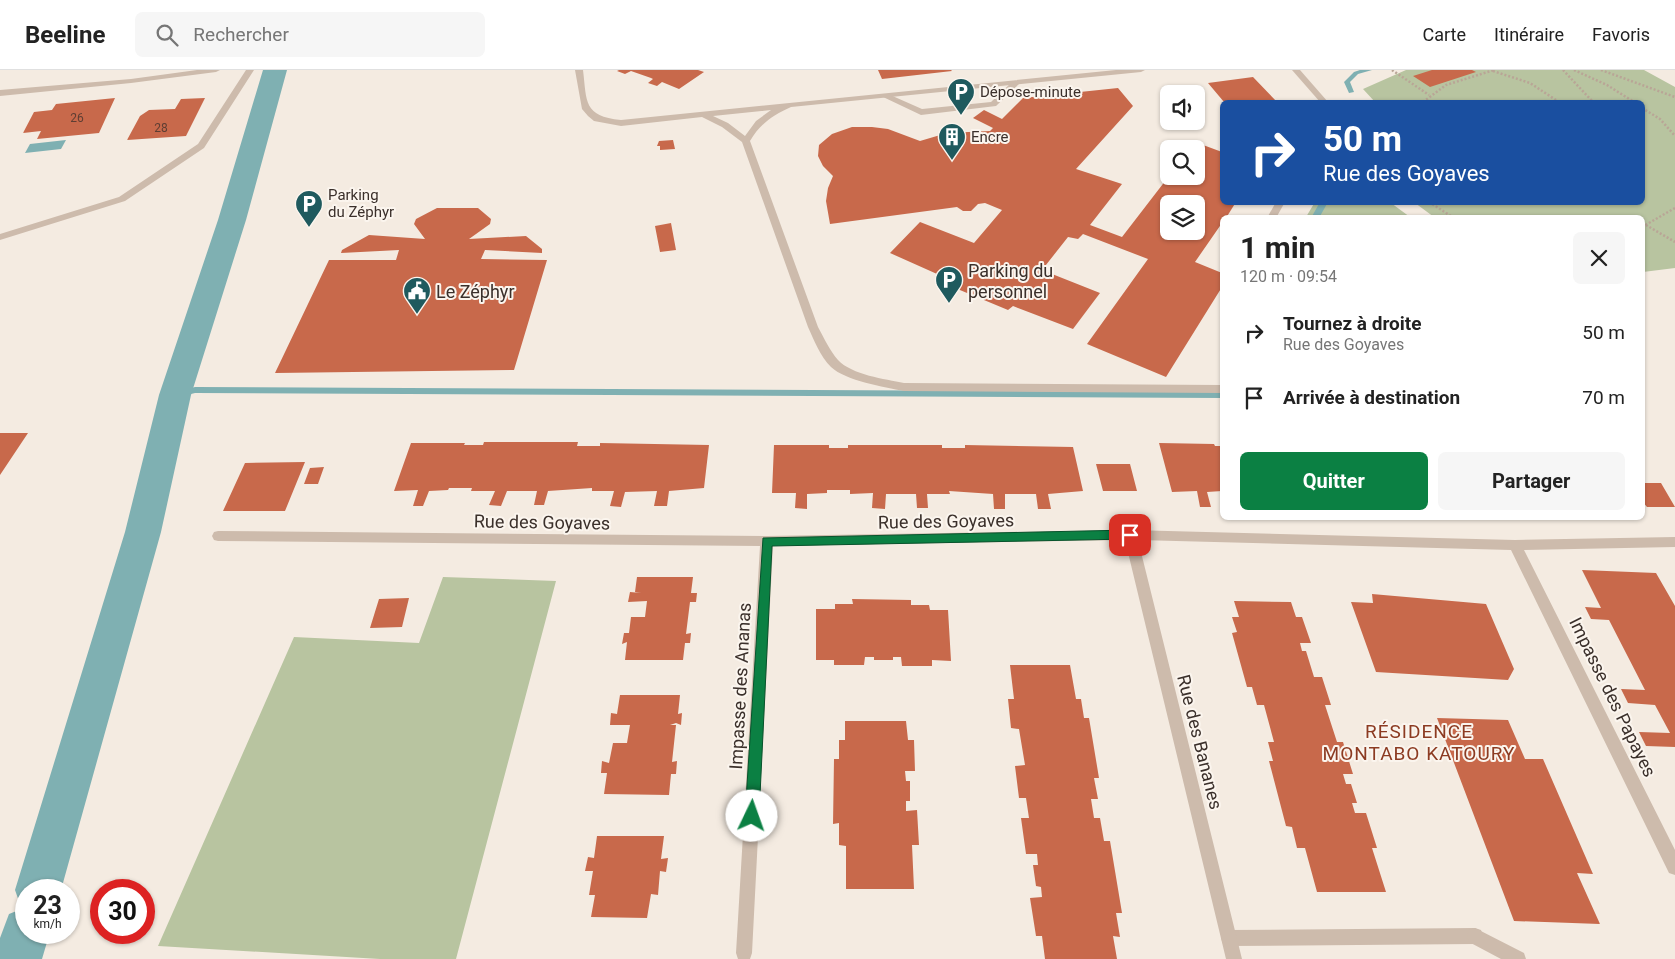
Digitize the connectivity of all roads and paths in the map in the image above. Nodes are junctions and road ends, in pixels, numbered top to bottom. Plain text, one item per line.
1 (136, 70) edge
2 (216, 70) edge
3 (250, 70) edge
4 (580, 70) edge
5 (1141, 70) edge
6 (1296, 70) edge
7 (1392, 70) edge
8 (1493, 70) edge
9 (1563, 70) edge
10 (1574, 70) edge
11 (1601, 70) edge
12 (187, 72) edge
13 (130, 81) junction
14 (1015, 84) junction
15 (0, 93) edge
16 (1429, 94) junction
17 (884, 96) junction
18 (1675, 97) edge
19 (1322, 100) edge
20 (1424, 100) edge
21 (1557, 100) edge
22 (1591, 100) edge
23 (1631, 100) edge
24 (789, 106) junction
25 (1645, 110) edge
26 (702, 114) junction
27 (1675, 136) edge
28 (746, 141) junction
29 (1434, 205) edge
30 (1675, 208) edge
31 (1449, 215) edge
32 (1645, 225) edge
33 (1645, 227) edge
34 (0, 237) edge
35 (1675, 242) edge
36 (1220, 389) edge
37 (1130, 535) junction
38 (218, 536) dead end
39 (767, 542) junction
40 (1675, 542) edge
41 (1515, 545) junction
42 (1675, 867) edge
43 (1229, 938) junction
44 (744, 952) dead end
45 (1234, 959) edge
46 (1518, 959) edge

1 - 13 street
2 - 12 street
3 - 34 street
4 - 26 street
5 - 14 street
6 - 19 street
7 - 16 path
8 - 16 path
8 - 21 path
9 - 22 path
10 - 23 path
11 - 18 path
12 - 13 street
13 - 15 street
14 - 17 street
14 - 17 street
16 - 20 path
17 - 24 street
24 - 26 street
24 - 28 street
25 - 27 path
26 - 28 street
28 - 36 street
29 - 31 path
30 - 32 path
33 - 35 path
37 - 39 street, Rue des Goyaves
37 - 41 street, Rue des Goyaves
37 - 43 street, Rue des Bananes
38 - 39 street, Rue des Goyaves
39 - 44 street, Impasse des Ananas
40 - 41 street, Rue des Goyaves
41 - 42 street, Impasse des Papayes
43 - 45 street, Rue des Bananes
43 - 46 street

